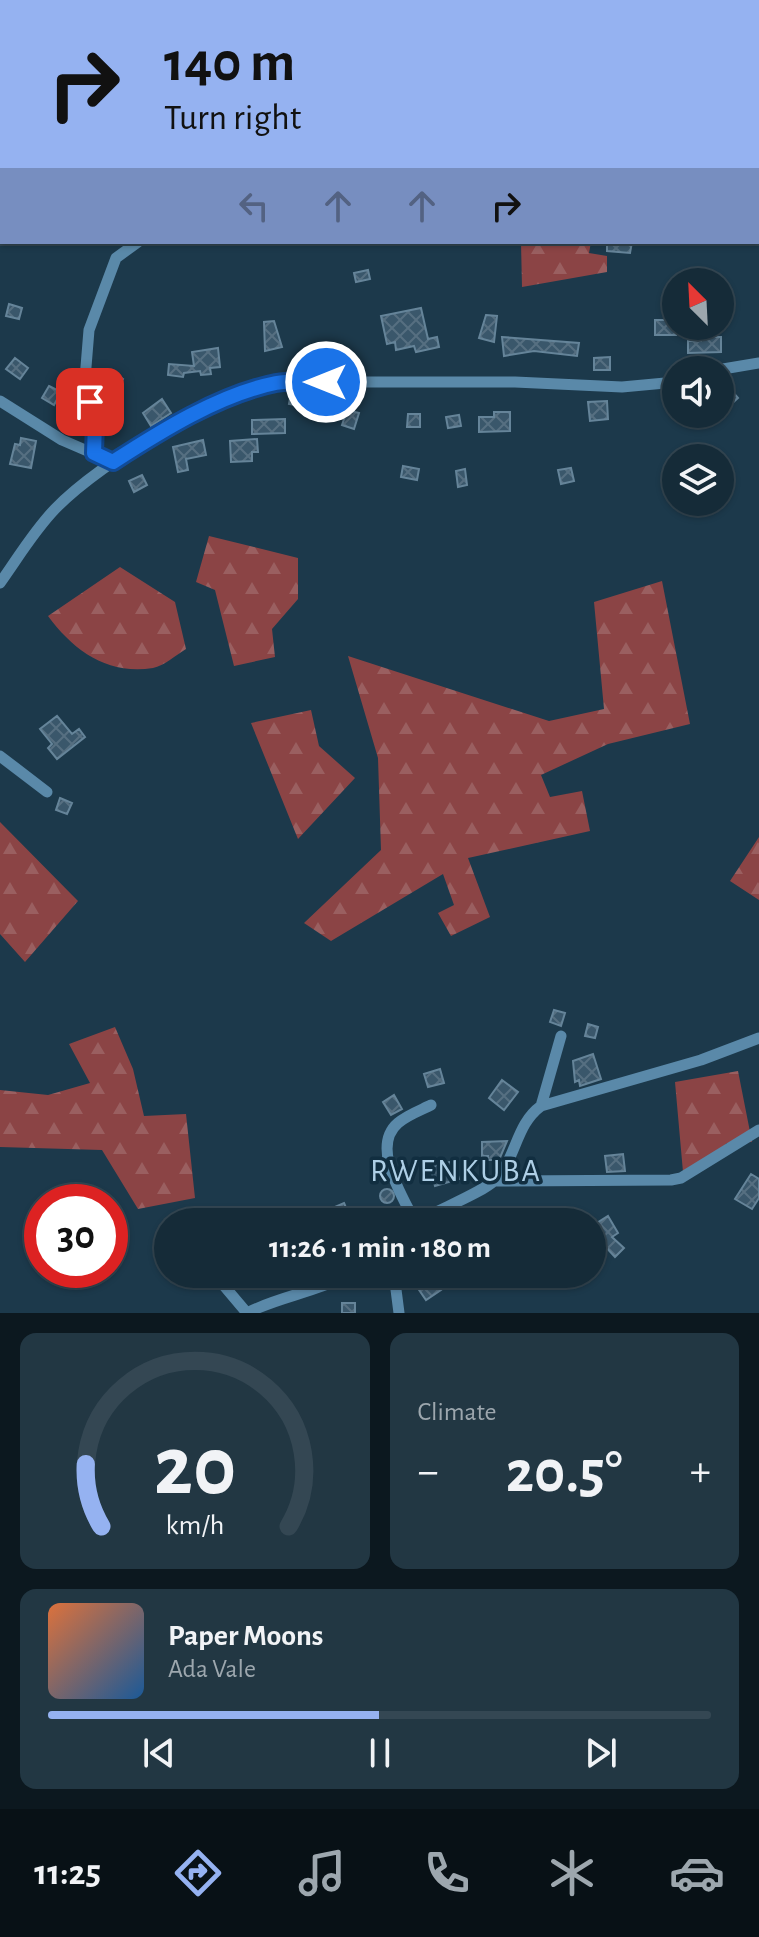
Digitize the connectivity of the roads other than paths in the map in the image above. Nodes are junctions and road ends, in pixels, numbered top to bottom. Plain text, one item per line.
1 (135, 244) edge
2 (759, 363) edge
3 (734, 367) edge
4 (662, 383) edge
5 (0, 401) edge
6 (94, 453) junction
7 (113, 462) junction
8 (0, 583) edge
9 (0, 756) edge
10 (47, 792) dead end
11 (561, 1036) dead end
12 (759, 1038) edge
13 (431, 1105) dead end
14 (541, 1106) junction
15 (759, 1130) edge
16 (494, 1181) junction
17 (410, 1208) edge
18 (443, 1208) edge
19 (226, 1288) edge
20 (314, 1288) edge
21 (396, 1288) edge
22 (247, 1313) edge
23 (399, 1313) edge

1 - 6 street
2 - 3 street
4 - 7 street
5 - 6 street
6 - 7 street
7 - 8 street
9 - 10 street
11 - 14 street
12 - 14 street
13 - 17 street
14 - 16 street
15 - 16 street
16 - 18 street
19 - 22 street
20 - 22 street
21 - 23 street

